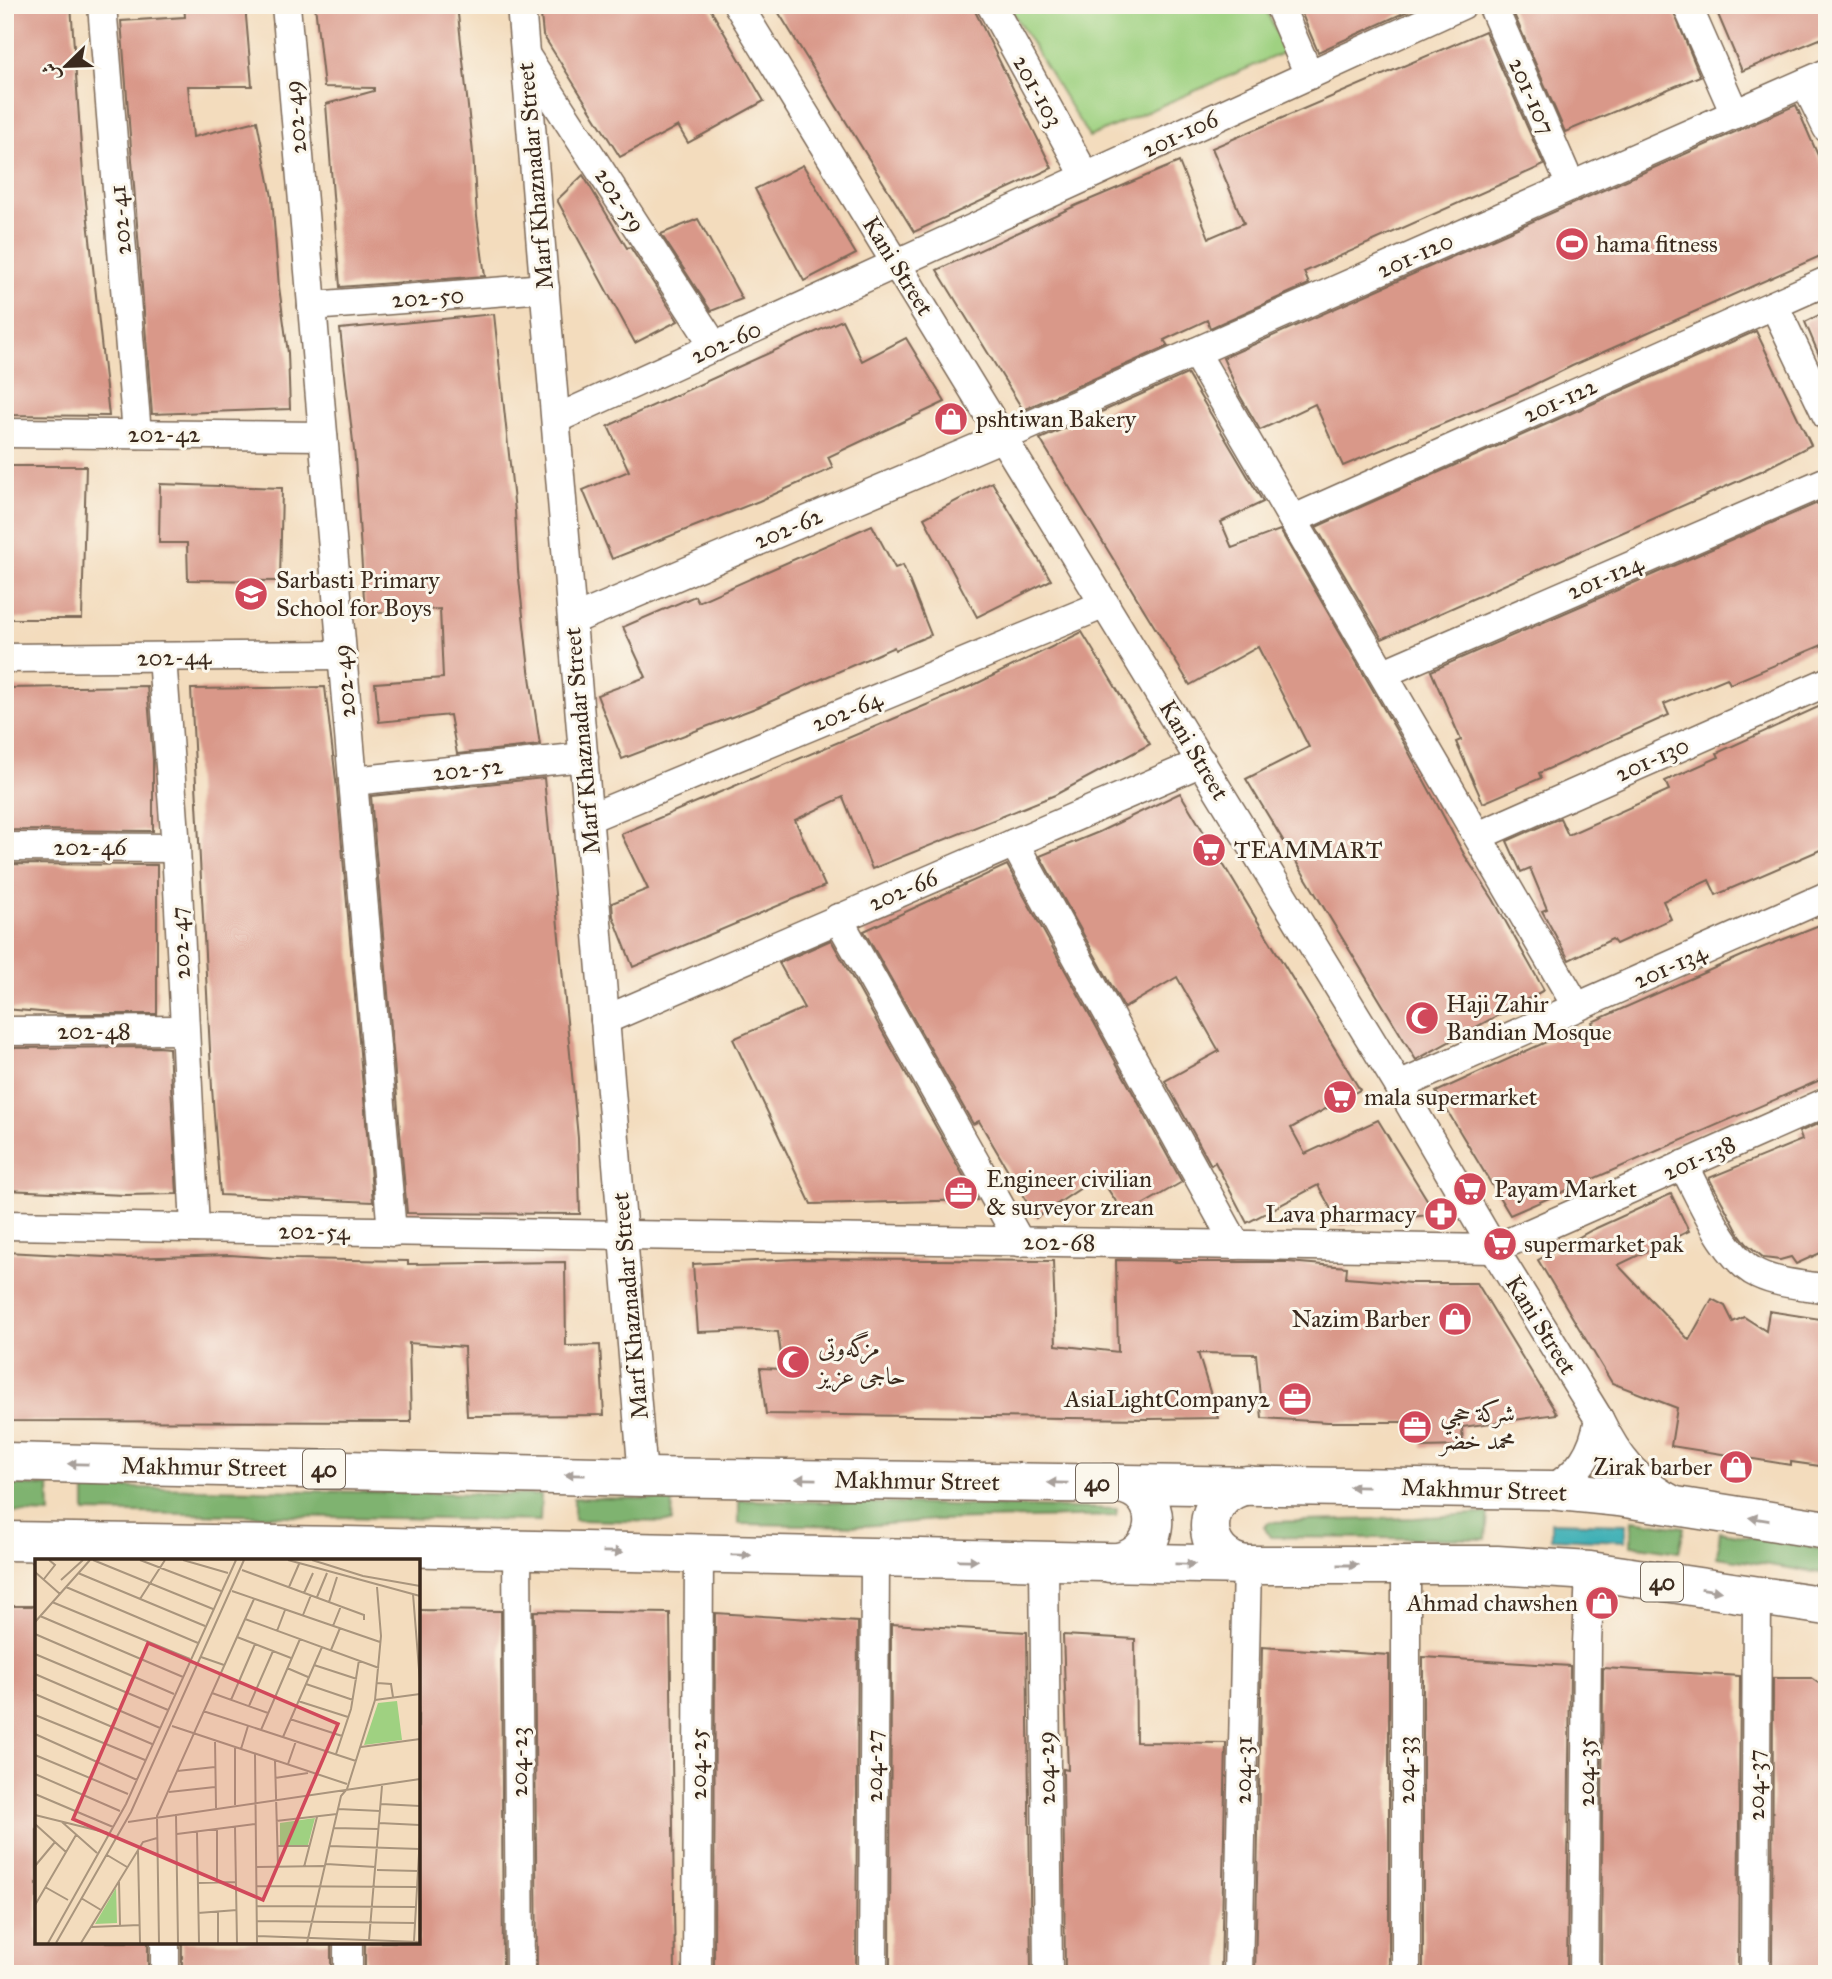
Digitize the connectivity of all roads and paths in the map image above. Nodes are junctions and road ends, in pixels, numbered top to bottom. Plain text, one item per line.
1 (102, 5) edge
2 (286, 5) edge
3 (521, 5) edge
4 (738, 5) edge
5 (991, 5) edge
6 (1279, 5) edge
7 (1462, 5) edge
8 (1492, 5) edge
9 (1687, 5) edge
10 (525, 53) junction
11 (1309, 75) junction
12 (1816, 78) edge
13 (1735, 114) junction
14 (1827, 128) edge
15 (1086, 177) junction
16 (1571, 186) junction
17 (897, 264) junction
18 (1827, 281) edge
19 (545, 288) junction
20 (1774, 304) junction
21 (312, 306) junction
22 (715, 347) junction
23 (1195, 352) junction
24 (1827, 416) edge
25 (556, 419) junction
26 (5, 433) edge
27 (137, 434) junction
28 (323, 436) junction
29 (1003, 437) junction
30 (1827, 481) edge
31 (1294, 519) junction
32 (1105, 604) junction
33 (573, 620) junction
34 (342, 655) junction
35 (162, 657) junction
36 (5, 658) edge
37 (1384, 673) junction
38 (1827, 682) edge
39 (584, 757) junction
40 (1202, 762) junction
41 (353, 781) junction
42 (589, 818) junction
43 (1478, 836) junction
44 (1014, 843) junction
45 (5, 847) edge
46 (176, 848) junction
47 (1827, 896) edge
48 (838, 918) junction
49 (1577, 1007) junction
50 (606, 1020) junction
51 (5, 1031) edge
52 (184, 1031) junction
53 (1399, 1086) junction
54 (1827, 1102) edge
55 (1683, 1166) junction
56 (5, 1225) edge
57 (195, 1228) junction
58 (392, 1232) junction
59 (624, 1236) junction
60 (1020, 1242) junction
61 (1236, 1245) junction
62 (1494, 1249) junction
63 (1827, 1289) edge
64 (1599, 1419) junction
65 (5, 1462) edge
66 (643, 1477) junction
67 (1118, 1484) junction
68 (1248, 1485) junction
69 (1550, 1490) junction
70 (1686, 1506) junction
71 (1827, 1530) edge
72 (5, 1541) edge
73 (517, 1550) junction
74 (166, 1552) edge
75 (345, 1553) edge
76 (699, 1554) junction
77 (875, 1558) junction
78 (1044, 1562) junction
79 (1110, 1563) junction
80 (1406, 1565) junction
81 (1247, 1566) junction
82 (1590, 1571) junction
83 (1757, 1597) junction
84 (1826, 1609) edge
85 (165, 1944) edge
86 (348, 1944) edge
87 (165, 1974) edge
88 (348, 1974) edge
89 (520, 1974) edge
90 (697, 1974) edge
91 (873, 1974) edge
92 (1048, 1974) edge
93 (1238, 1974) edge
94 (1406, 1974) edge
95 (1584, 1974) edge
96 (1755, 1974) edge

1 - 27 street, 202-41
2 - 21 street, 202-49
3 - 10 street, Marf Khaznadar Street
4 - 17 street, Kani Street
5 - 15 street, 201-103
6 - 11 street
7 - 11 street, 201-106
8 - 16 street, 201-107
9 - 13 street
10 - 19 street, Marf Khaznadar Street
10 - 22 street, 202-59
11 - 15 street, 201-106
12 - 13 street, 201-120
12 - 14 street
13 - 16 street, 201-120
15 - 17 street, 201-106
16 - 23 street, 201-120
17 - 22 street, 202-60
17 - 29 street, Kani Street
18 - 20 street, 201-122
19 - 21 street, 202-50
19 - 25 street, Marf Khaznadar Street
20 - 24 street
20 - 31 street, 201-122
21 - 28 street, 202-49
22 - 25 street, 202-60
23 - 29 street, 201-120
23 - 31 street
25 - 33 street, Marf Khaznadar Street
26 - 27 street, 202-42
27 - 28 street, 202-42
28 - 34 street, 202-49
29 - 32 street, Kani Street
29 - 33 street, 202-62
30 - 37 street, 201-124
31 - 37 street
32 - 40 street, Kani Street
32 - 42 street, 202-64
33 - 39 street, Marf Khaznadar Street
34 - 35 street, 202-44
34 - 41 street, 202-49
35 - 36 street, 202-44
35 - 46 street, 202-47
37 - 43 street
38 - 43 street, 201-130
39 - 41 street, 202-52
39 - 42 street, Marf Khaznadar Street
40 - 44 street, 202-66
40 - 53 street, Kani Street
41 - 58 street, 202-49
42 - 50 street, Marf Khaznadar Street
43 - 49 street
44 - 48 street, 202-66
44 - 61 street
45 - 46 street, 202-46
46 - 52 street, 202-47
47 - 49 street, 201-134
48 - 50 street, 202-66
48 - 60 street
49 - 53 street, 201-134
50 - 59 street, Marf Khaznadar Street
51 - 52 street, 202-48
52 - 57 street, 202-47
53 - 62 street, Kani Street
54 - 55 street, 201-138
55 - 62 street, 201-138
55 - 63 street
56 - 57 street, 202-54
57 - 58 street, 202-54
58 - 59 street, 202-54
59 - 60 street, 202-68
59 - 66 street, Marf Khaznadar Street
60 - 61 street, 202-68
61 - 62 street, 202-68
62 - 64 street, Kani Street
64 - 69 street
64 - 70 street, Kani Street
66 -> 65 highway, Makhmur Street / 40
67 -> 66 highway, Makhmur Street / 40
67 - 68 highway, Makhmur Street / 40
67 - 79 highway
69 -> 68 highway, Makhmur Street / 40
68 - 81 highway
69 - 70 highway, Makhmur Street / 40
71 -> 70 highway, Makhmur Street / 40
72 - 74 highway, 40
73 - 75 highway, 40
73 -> 76 highway, 40
73 - 89 street, 204-23
74 - 75 highway, 40
76 -> 77 highway, 40
76 - 90 street, 204-25
77 -> 78 highway, 40
77 - 91 street, 204-27
78 - 79 highway, 40
78 - 92 street, 204-29
79 -> 81 highway, 40
81 -> 80 highway, 40
80 - 82 highway, 40
80 - 94 street, 204-33
81 - 93 street, 204-31
82 -> 83 highway, 40
82 - 95 street, 204-35
83 - 84 highway, 40
83 - 96 street, 204-37
85 - 87 street
86 - 88 street

